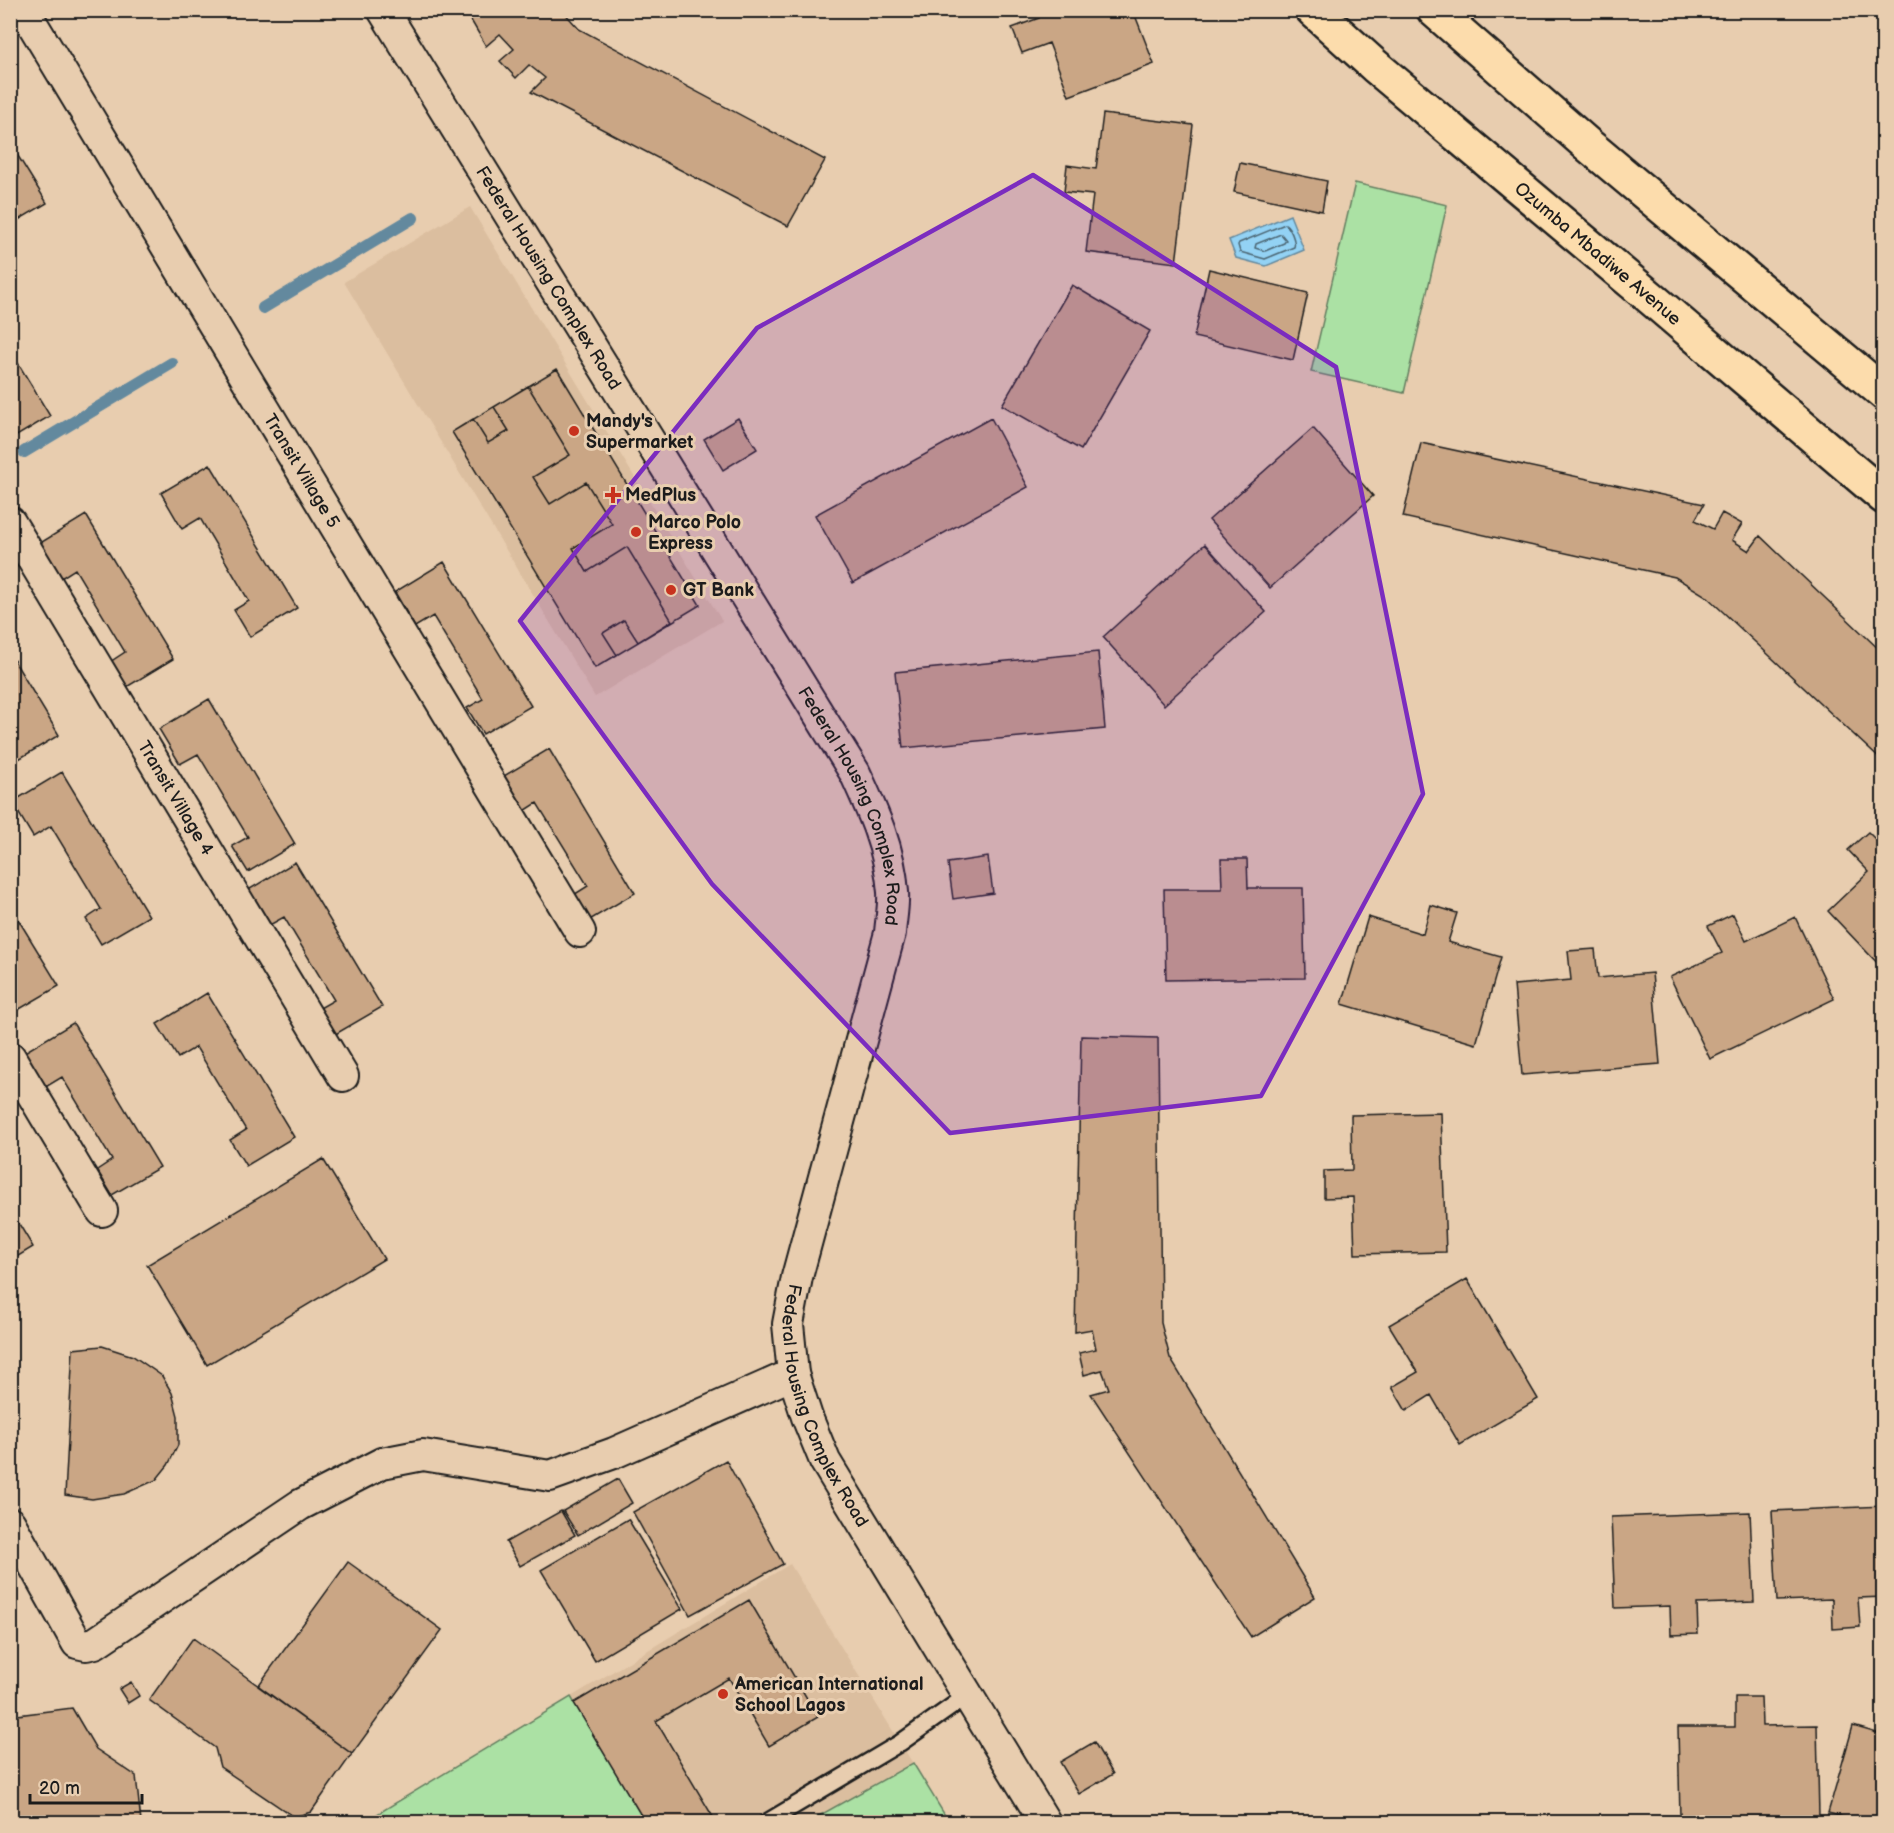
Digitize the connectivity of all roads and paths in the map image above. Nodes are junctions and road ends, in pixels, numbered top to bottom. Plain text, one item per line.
1 (24, 10) edge
2 (383, 10) edge
3 (1312, 10) edge
4 (1434, 10) edge
5 (1884, 393) edge
6 (1884, 497) edge
7 (10, 522) edge
8 (580, 932) dead end
9 (10, 1058) edge
10 (343, 1076) dead end
11 (102, 1211) dead end
12 (794, 1374) junction
13 (10, 1523) edge
14 (968, 1695) junction
15 (767, 1822) edge
16 (1045, 1822) edge

1 - 8 street, Transit Village 5
2 - 12 street, Federal Housing Complex Road
3 - 6 highway, Ozumba Mbadiwe Avenue
4 - 5 highway
7 - 10 street, Transit Village 4
9 - 11 street
12 - 13 street
12 - 14 street, Federal Housing Complex Road
14 - 15 lane
14 - 16 street, Federal Housing Complex Road

